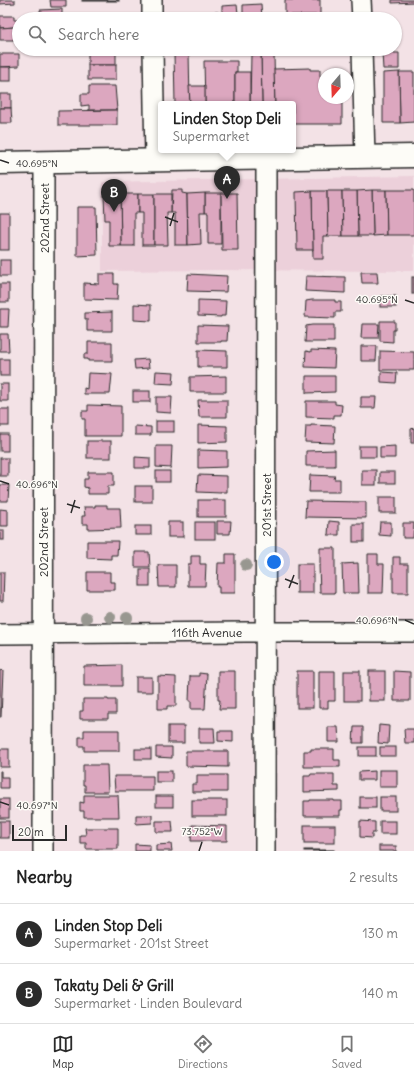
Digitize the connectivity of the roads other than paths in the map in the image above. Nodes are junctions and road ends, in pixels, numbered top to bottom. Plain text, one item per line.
1 (152, 0) edge
2 (361, 0) edge
3 (152, 12) edge
4 (362, 12) edge
5 (153, 56) edge
6 (362, 56) edge
7 (414, 156) edge
8 (365, 157) junction
9 (266, 159) junction
10 (155, 160) junction
11 (0, 162) edge
12 (44, 162) junction
13 (265, 632) junction
14 (414, 632) edge
15 (43, 633) junction
16 (0, 634) edge
17 (43, 851) edge
18 (265, 851) edge

1 - 3 street
2 - 4 street
5 - 10 street
6 - 8 street
7 - 8 main road
8 - 9 main road
9 - 10 main road
9 - 13 street, 201st Street
10 - 12 main road
11 - 12 main road
12 - 15 street, 202nd Street
13 - 14 street, 116th Avenue
13 - 15 street, 116th Avenue
13 - 18 street, 201st Street
15 - 16 street, 116th Avenue
15 - 17 street, 202nd Street

